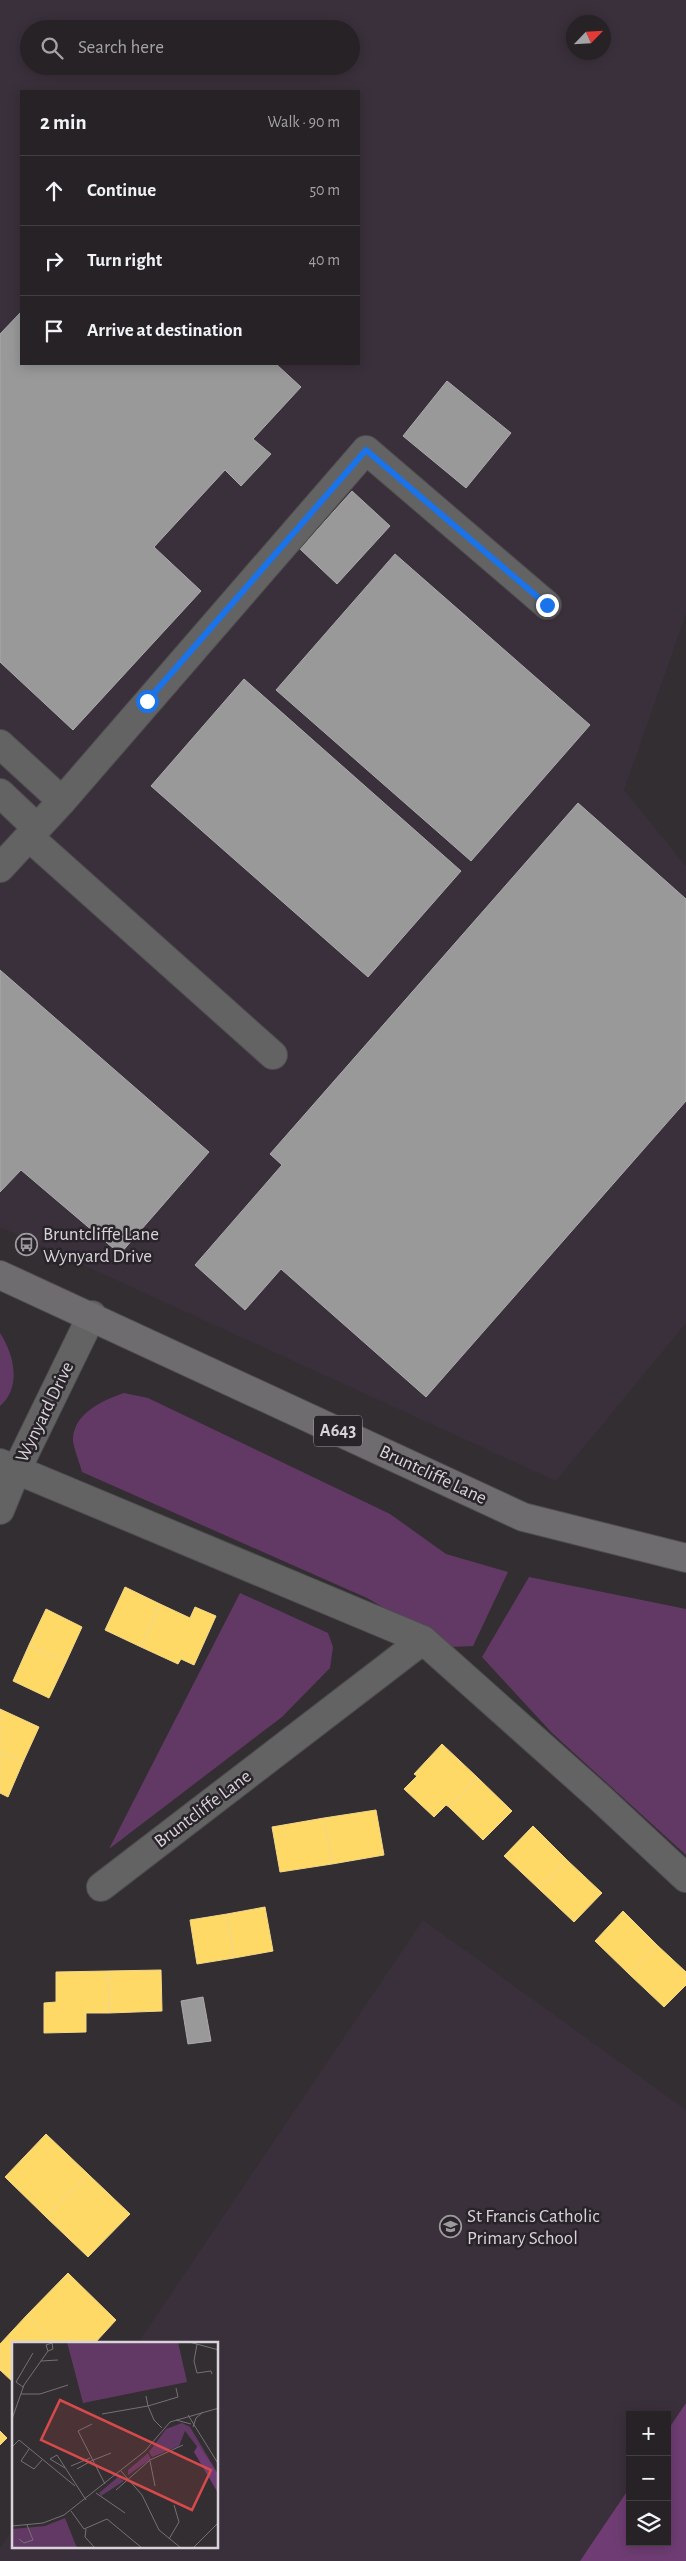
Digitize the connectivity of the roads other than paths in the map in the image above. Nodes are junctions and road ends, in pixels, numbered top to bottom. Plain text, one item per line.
1 (547, 605) dead end
2 (0, 744) edge
3 (0, 793) edge
4 (62, 801) junction
5 (33, 833) junction
6 (0, 868) edge
7 (273, 1055) dead end
8 (0, 1274) edge
9 (92, 1315) junction
10 (8, 1467) edge
11 (0, 1510) edge
12 (686, 1558) edge
13 (423, 1640) junction
14 (686, 1878) edge
15 (101, 1887) dead end

1 - 4 street
2 - 4 street
3 - 5 street
4 - 5 street
5 - 6 street
5 - 7 street
8 - 9 main road, Bruntcliffe Lane / A643
9 - 10 street, Wynyard Drive
9 - 12 main road, Bruntcliffe Lane / A643
10 - 11 street, Wynyard Drive
10 - 13 street
13 - 14 street
13 - 15 street, Bruntcliffe Lane

